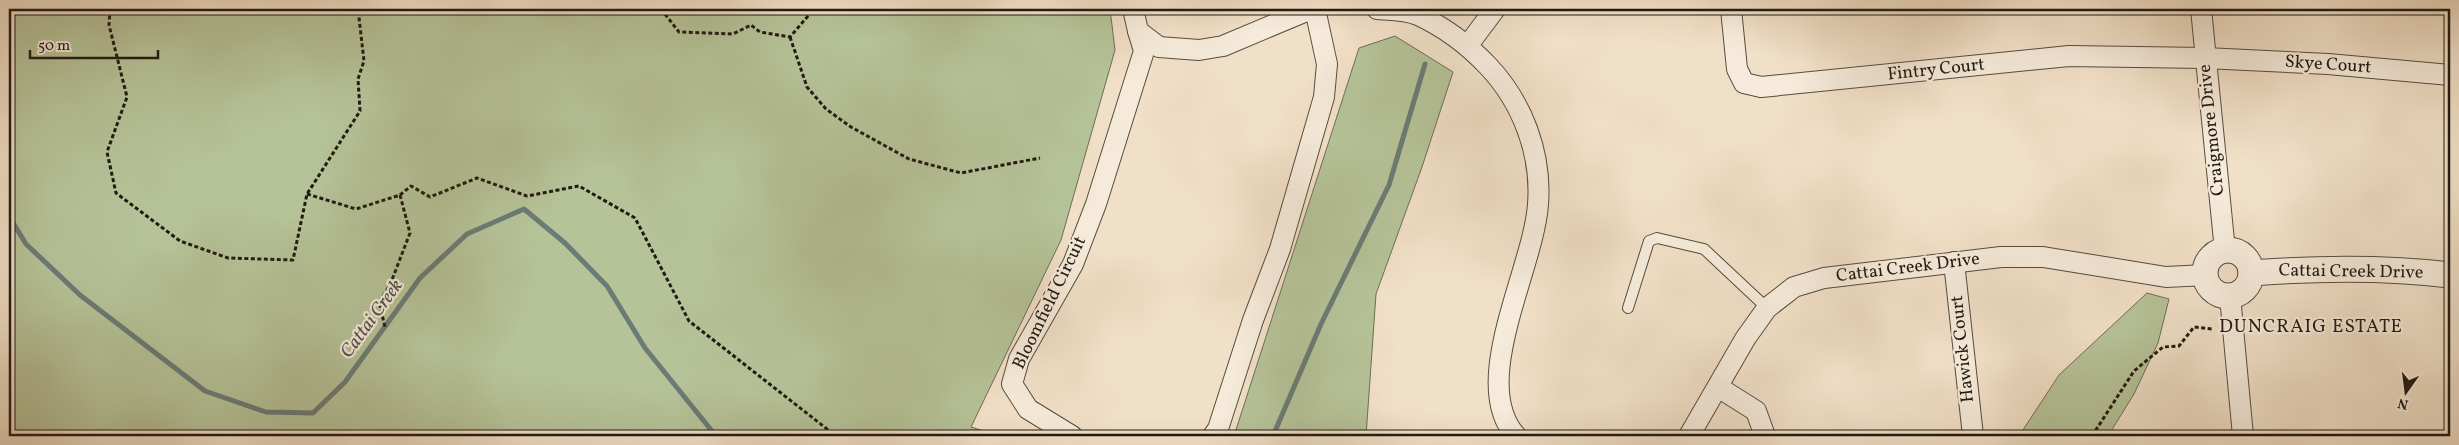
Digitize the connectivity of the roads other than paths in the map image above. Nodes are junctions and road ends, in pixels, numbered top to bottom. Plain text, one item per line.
1 (1133, 9) edge
2 (1313, 9) edge
3 (1377, 9) edge
4 (1495, 9) edge
5 (1731, 9) edge
6 (2201, 9) edge
7 (1138, 31) junction
8 (1468, 45) junction
9 (2205, 58) junction
10 (2450, 75) edge
11 (2225, 251) junction
12 (1954, 262) junction
13 (2251, 273) junction
14 (2206, 275) junction
15 (2450, 275) edge
16 (2230, 296) junction
17 (1628, 308) dead end
18 (1767, 308) junction
19 (1718, 387) junction
20 (1072, 436) edge
21 (1213, 436) edge
22 (1516, 436) edge
23 (1689, 436) edge
24 (1766, 436) edge
25 (1973, 436) edge
26 (2243, 436) edge

1 - 7 street
2 - 7 street
2 - 21 street
3 - 8 street
4 - 8 street
5 - 9 street, Fintry Court
6 - 9 street, Craigmore Drive
7 - 20 street, Bloomfield Circuit
8 - 22 street
9 - 10 street, Skye Court
9 - 11 street, Craigmore Drive
11 - 13 street
11 - 14 street
12 - 14 street, Cattai Creek Drive
12 - 18 street, Cattai Creek Drive
12 - 25 street, Hawick Court
13 - 15 street, Cattai Creek Drive
13 - 16 street
14 - 16 street
16 - 26 street
17 - 18 lane
18 - 19 street, Cattai Creek Drive
19 - 23 street, Cattai Creek Drive
19 - 24 street

